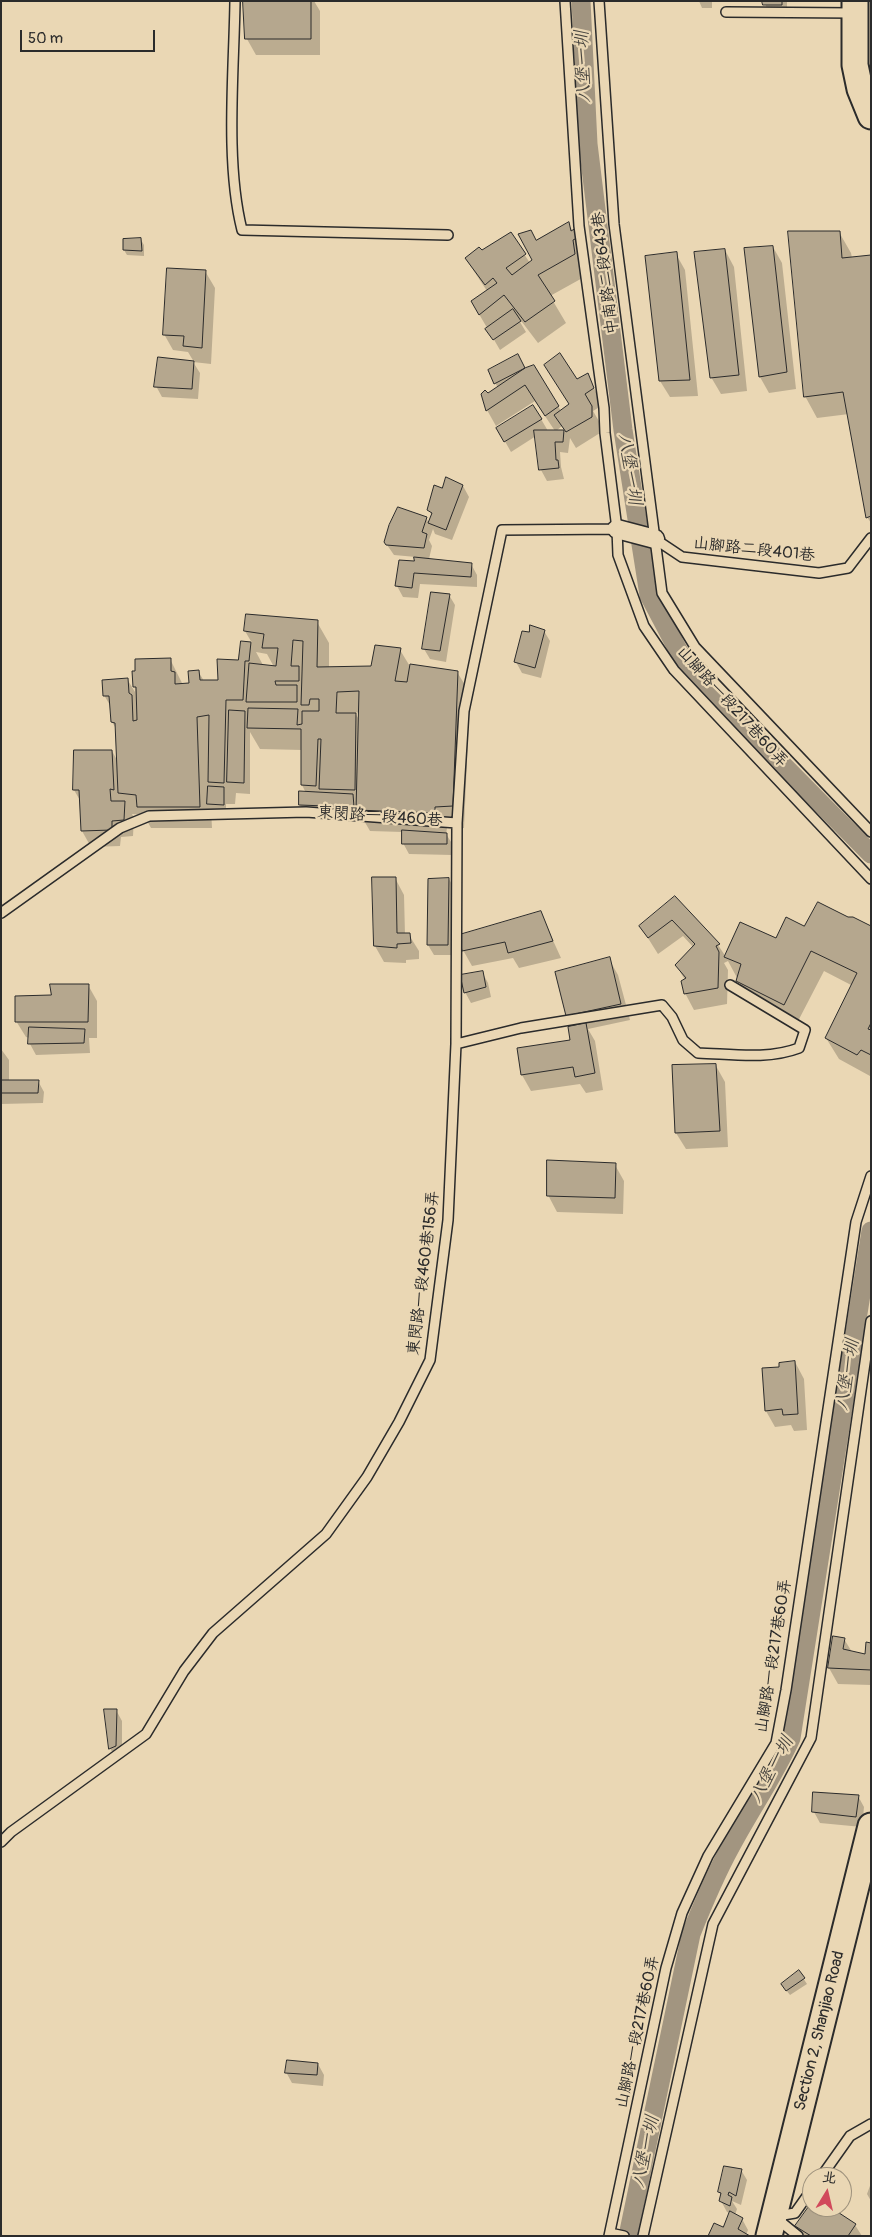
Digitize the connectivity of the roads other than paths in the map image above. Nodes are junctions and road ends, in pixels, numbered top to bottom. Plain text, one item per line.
1 (235, 1) edge
2 (565, 1) edge
3 (599, 1) edge
4 (855, 7) edge
5 (726, 12) dead end
6 (871, 116) edge
7 (448, 235) dead end
8 (617, 529) junction
9 (871, 538) edge
10 (655, 539) junction
11 (457, 823) junction
12 (871, 832) edge
13 (871, 879) edge
14 (1, 913) edge
15 (730, 985) dead end
16 (456, 1044) junction
17 (871, 1176) edge
18 (871, 1322) edge
19 (871, 1826) edge
20 (1, 1842) edge
21 (871, 2124) edge
22 (828, 2167) edge
23 (802, 2202) edge
24 (771, 2226) edge
25 (610, 2234) edge
26 (624, 2236) edge
27 (643, 2236) edge
28 (798, 2236) edge

1 - 7 lane
2 - 8 lane, 山腳路一段217巷60弄
3 - 10 lane, 中南路二段643巷
4 - 5 lane
4 - 6 main road
8 - 10 street, 東閔路一段460巷
8 - 11 lane, 東閔路一段460巷
8 - 13 lane, 山腳路一段217巷60弄
9 - 10 lane, 山腳路二段401巷
10 - 12 lane, 中南路二段643巷
11 - 14 lane, 東閔路一段460巷
11 - 16 lane, 東閔路一段460巷156弄
15 - 16 lane
16 - 20 lane, 東閔路一段460巷156弄
17 - 25 lane, 山腳路一段217巷60弄
18 - 27 lane
19 - 24 main road, Section 2, Shanjiao Road
21 - 22 lane
23 - 24 lane
24 - 28 lane
25 - 26 lane

